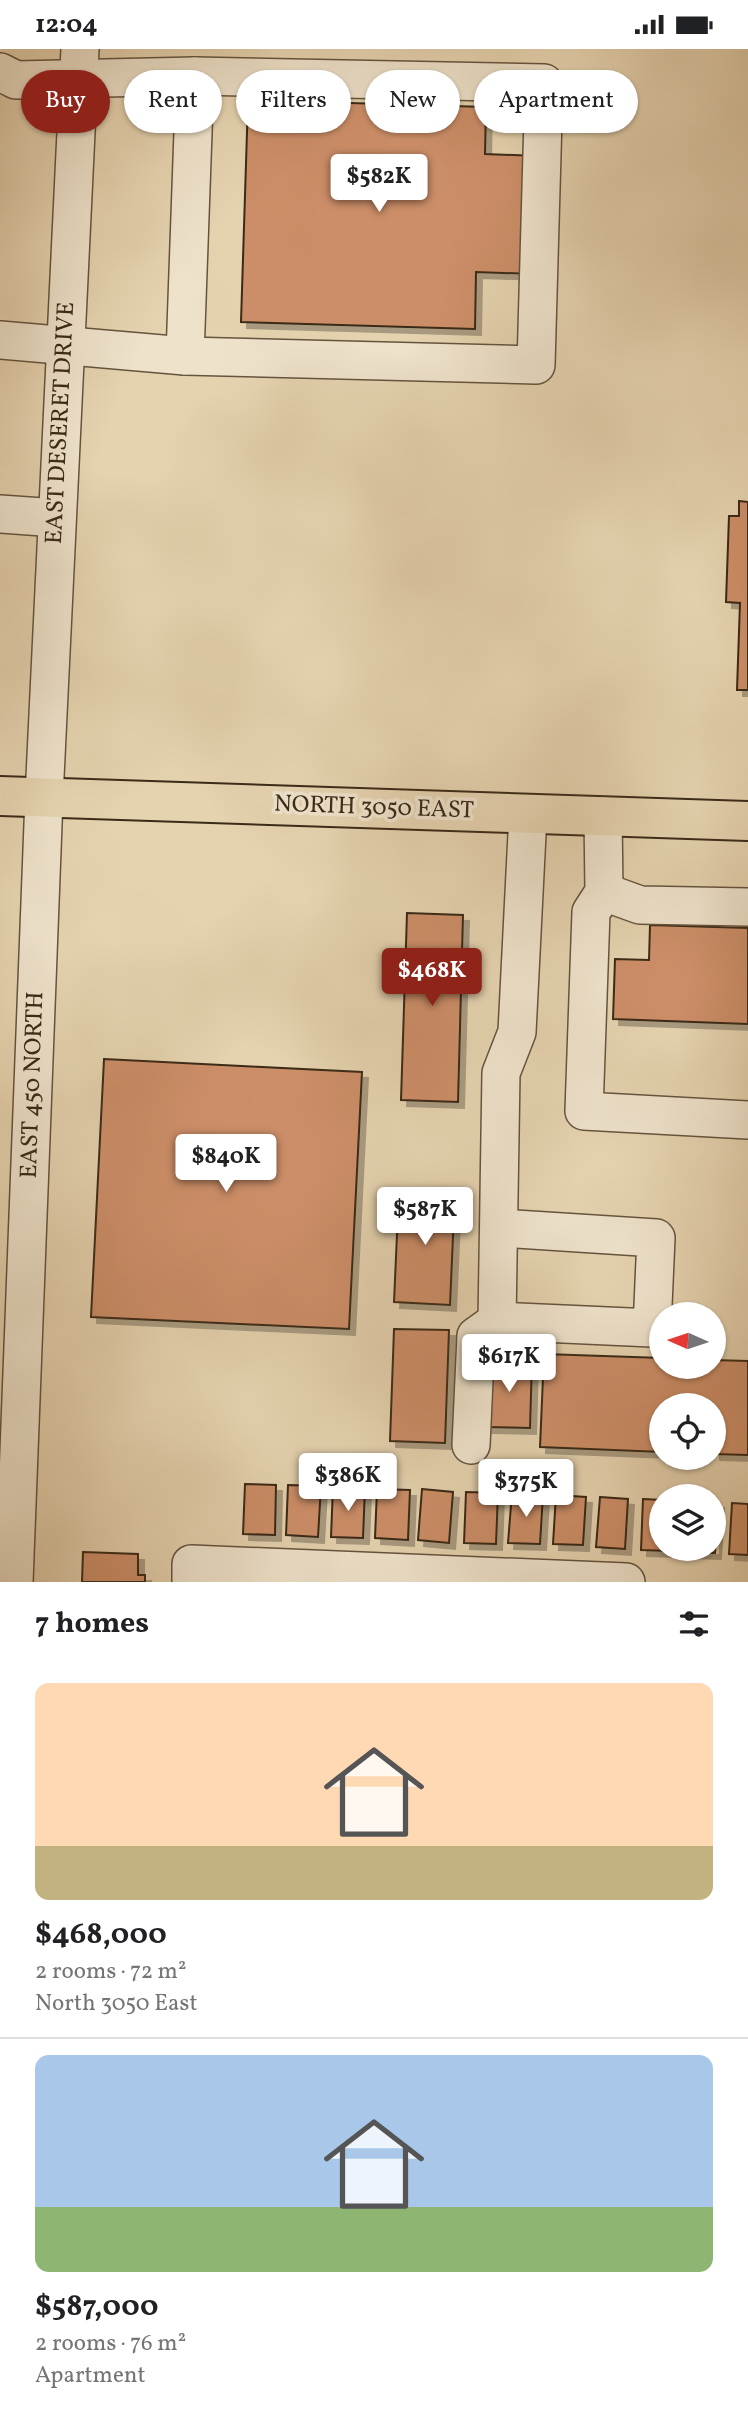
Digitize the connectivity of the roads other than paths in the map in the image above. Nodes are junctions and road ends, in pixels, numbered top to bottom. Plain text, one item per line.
1 (79, 64) edge
2 (137, 70) edge
3 (0, 72) edge
4 (222, 77) edge
5 (193, 133) edge
6 (0, 340) edge
7 (65, 347) junction
8 (185, 356) junction
9 (0, 514) edge
10 (57, 517) junction
11 (0, 796) edge
12 (44, 798) junction
13 (528, 814) junction
14 (603, 816) junction
15 (748, 821) edge
16 (604, 892) junction
17 (748, 907) edge
18 (748, 1120) edge
19 (501, 1228) junction
20 (497, 1321) junction
21 (471, 1445) dead end
22 (14, 1582) edge
23 (191, 1582) edge
24 (626, 1582) edge

1 - 2 street
1 - 3 street
1 - 7 street, EAST DESERET DRIVE
4 - 8 street
5 - 8 street
6 - 7 street
7 - 8 street
7 - 10 street, EAST DESERET DRIVE
9 - 10 street
10 - 12 street, EAST DESERET DRIVE
11 - 12 main road, NORTH 3050 EAST
12 - 13 main road, NORTH 3050 EAST
12 - 22 street, EAST 450 NORTH
13 - 14 main road, NORTH 3050 EAST
13 - 19 street
14 - 15 main road, NORTH 3050 EAST
14 - 16 street
16 - 17 street
16 - 18 street
19 - 20 street
19 - 20 street
20 - 21 street
23 - 24 street

